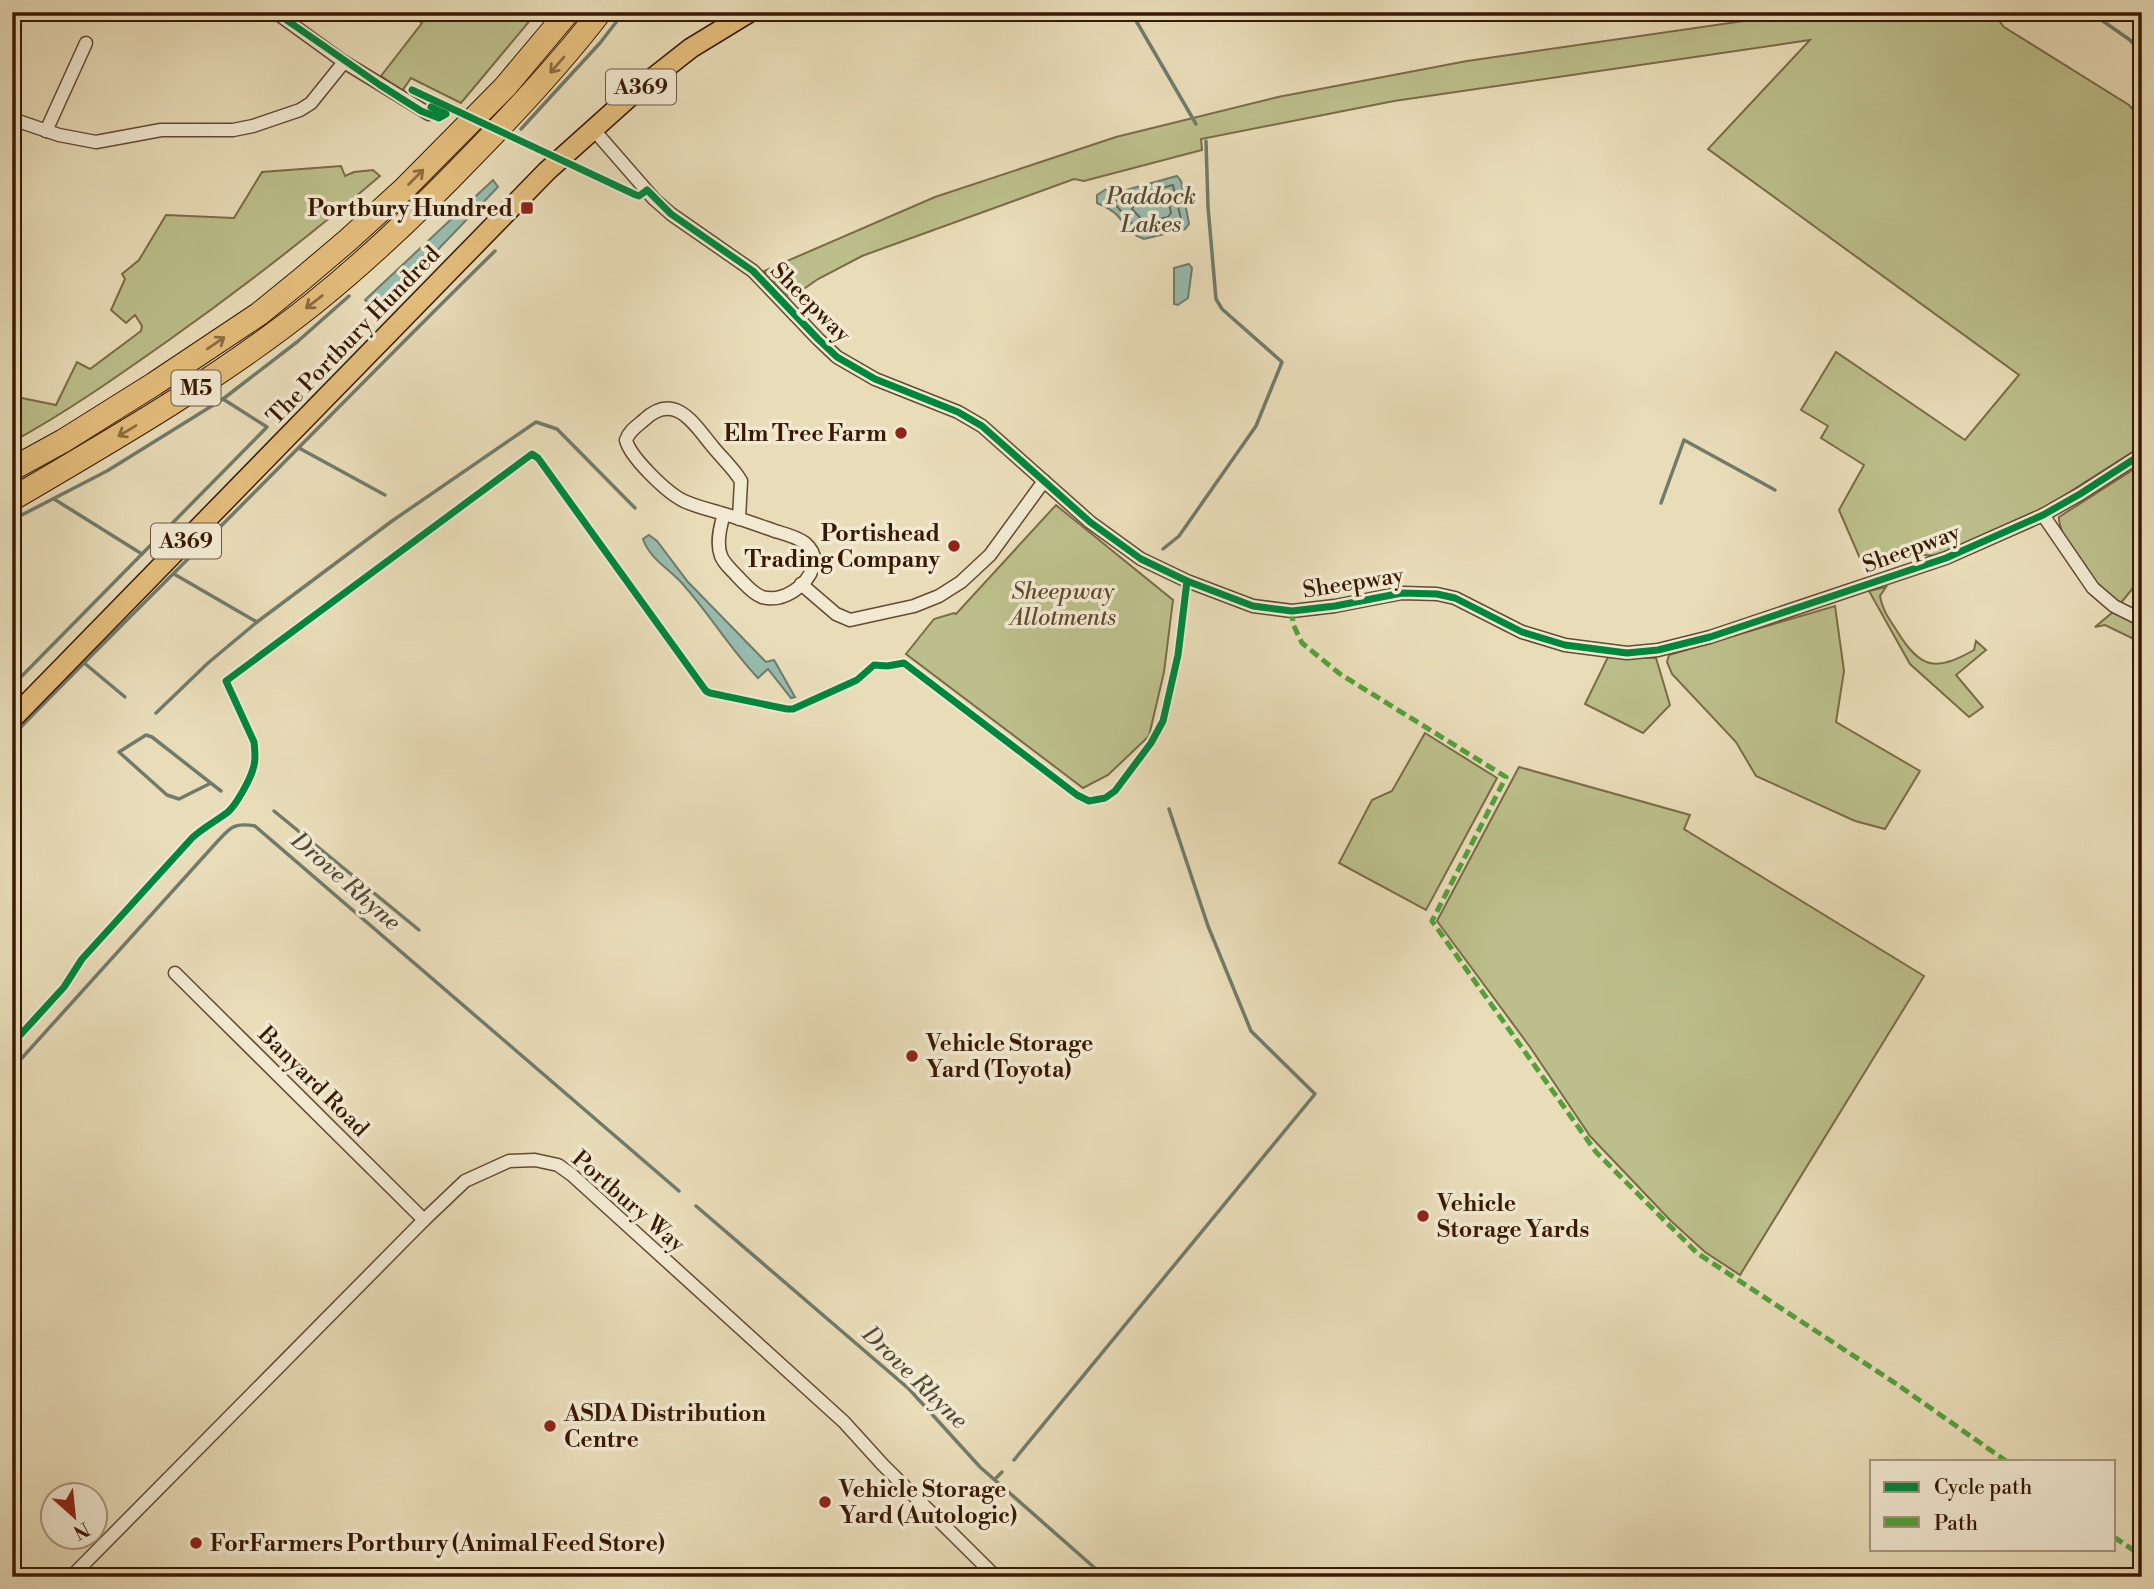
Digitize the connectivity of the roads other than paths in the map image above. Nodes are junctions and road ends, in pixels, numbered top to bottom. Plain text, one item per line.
1 (275, 12) edge
2 (568, 12) edge
3 (600, 12) edge
4 (750, 12) edge
5 (86, 43) dead end
6 (344, 62) junction
7 (429, 114) dead end
8 (12, 119) edge
9 (593, 129) junction
10 (46, 131) junction
11 (2142, 454) edge
12 (12, 469) edge
13 (1044, 481) junction
14 (12, 499) edge
15 (724, 514) junction
16 (2043, 515) junction
17 (739, 519) junction
18 (801, 584) junction
19 (2142, 620) edge
20 (12, 719) edge
21 (175, 973) dead end
22 (424, 1220) junction
23 (71, 1577) edge
24 (996, 1577) edge

1 - 6 street
12 -> 2 highway, M5
3 -> 14 highway, M5
4 - 9 main road, The Portbury Hundred / A369
5 - 10 street
6 - 7 street
6 - 10 street
8 - 10 street
9 - 13 street, Sheepway
9 - 20 main road, The Portbury Hundred / A369
11 - 16 street, Sheepway
13 - 16 street, Sheepway
13 - 18 street
15 - 17 street
15 - 17 street
15 - 18 street
16 - 19 street
17 - 18 street
21 - 22 street, Banyard Road
22 - 23 street, Portbury Way
22 - 24 street, Portbury Way

